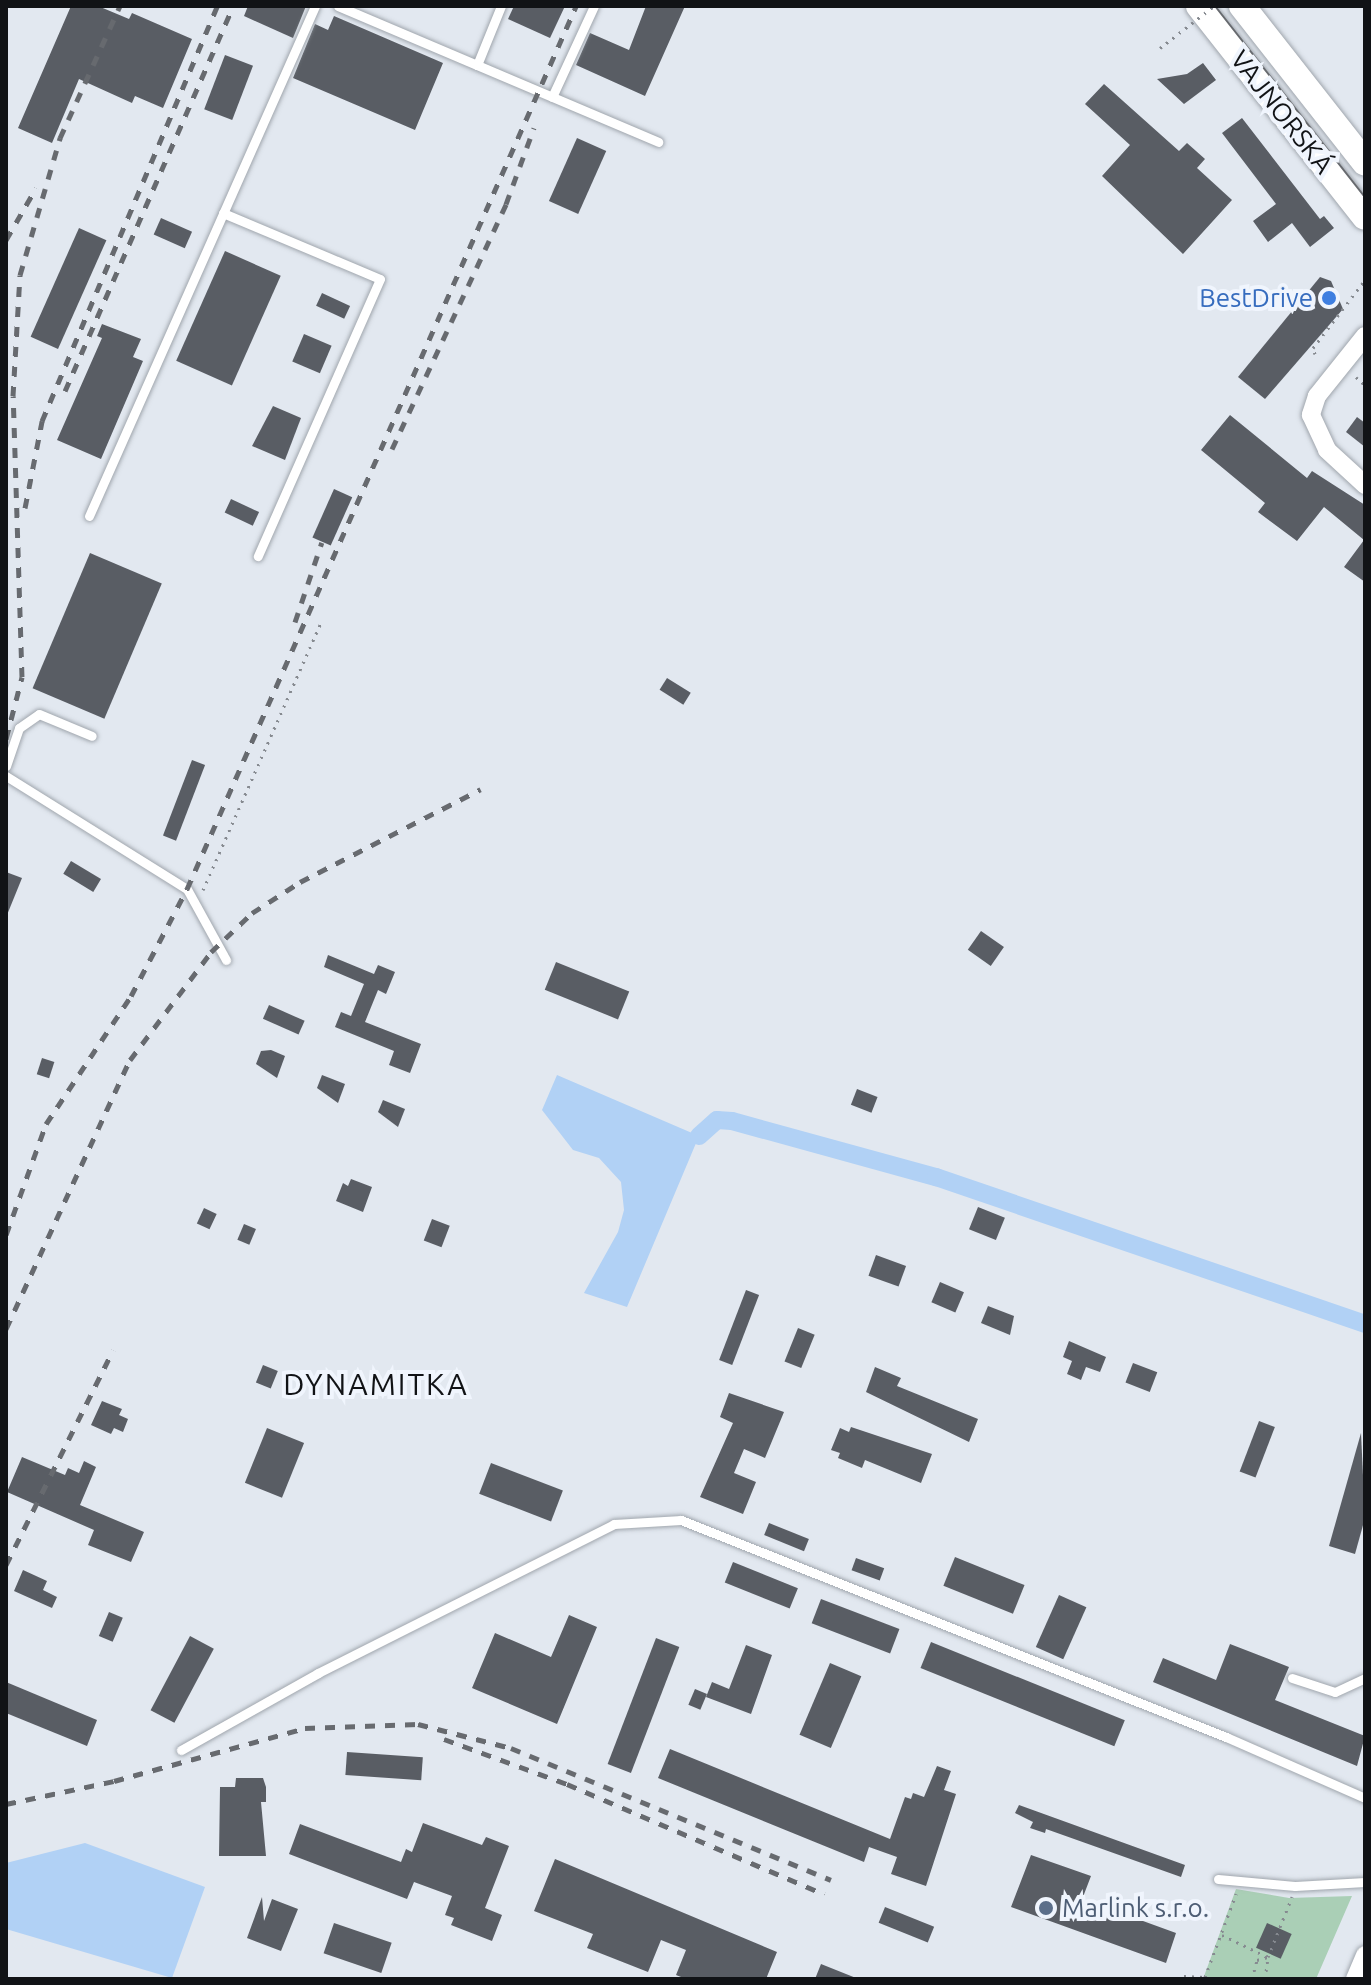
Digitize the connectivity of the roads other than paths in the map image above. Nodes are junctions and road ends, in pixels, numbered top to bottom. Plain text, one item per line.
1 (315, 6) edge
2 (338, 6) edge
3 (501, 6) edge
4 (594, 6) edge
5 (1199, 6) edge
6 (1242, 6) edge
7 (477, 65) junction
8 (552, 97) junction
9 (658, 142) dead end
10 (1365, 163) edge
11 (223, 213) junction
12 (1363, 217) edge
13 (1365, 336) edge
14 (1365, 485) edge
15 (89, 516) dead end
16 (258, 556) dead end
17 (92, 736) dead end
18 (6, 766) edge
19 (6, 776) edge
20 (226, 960) dead end
21 (1292, 1678) dead end
22 (1365, 1678) edge
23 (181, 1750) dead end
24 (1365, 1798) edge
25 (1218, 1879) dead end
26 (1365, 1882) edge
27 (1365, 1955) edge
28 (1355, 1979) edge

1 - 11 lane
2 - 7 lane
3 - 7 lane
4 - 8 lane
5 - 12 main road, VAJNORSKÁ
6 - 10 main road, VAJNORSKÁ
7 - 8 lane
8 - 9 lane
11 - 15 lane
11 - 16 lane
13 - 14 street
17 - 18 lane
19 - 20 lane
21 - 22 lane
23 - 24 lane
25 - 26 lane
27 - 28 street

